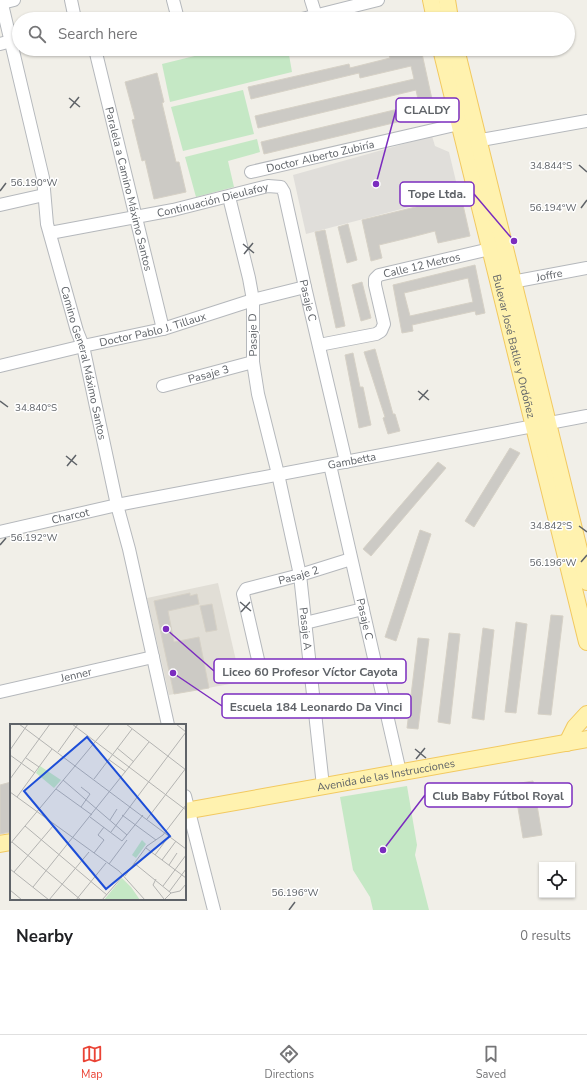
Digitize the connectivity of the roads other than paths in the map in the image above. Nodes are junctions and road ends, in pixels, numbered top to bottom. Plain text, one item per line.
1 (14, 0) edge
2 (71, 0) edge
3 (173, 0) edge
4 (311, 0) edge
5 (378, 0) edge
6 (431, 0) edge
7 (447, 0) edge
8 (2, 1) edge
9 (74, 12) edge
10 (176, 12) edge
11 (315, 12) edge
12 (332, 12) edge
13 (434, 12) edge
14 (449, 12) edge
15 (10, 41) edge
16 (14, 56) edge
17 (97, 56) edge
18 (443, 56) edge
19 (457, 56) edge
20 (587, 121) edge
21 (459, 124) junction
22 (471, 142) junction
23 (251, 172) dead end
24 (281, 187) joint
25 (44, 195) junction
26 (228, 197) junction
27 (0, 205) edge
28 (135, 217) junction
29 (50, 233) junction
30 (490, 249) junction
31 (587, 268) edge
32 (512, 282) junction
33 (305, 288) junction
34 (252, 300) junction
35 (163, 329) junction
36 (83, 346) junction
37 (319, 346) junction
38 (253, 362) junction
39 (0, 366) edge
40 (163, 386) dead end
41 (587, 416) edge
42 (541, 425) junction
43 (346, 462) junction
44 (330, 465) junction
45 (278, 474) junction
46 (117, 506) junction
47 (0, 532) edge
48 (351, 559) junction
49 (300, 574) junction
50 (587, 582) edge
51 (363, 609) junction
52 (305, 623) junction
53 (587, 642) edge
54 (153, 657) junction
55 (259, 664) dead end
56 (0, 692) edge
57 (587, 714) edge
58 (168, 724) edge
59 (587, 739) edge
60 (567, 743) junction
61 (400, 772) junction
62 (323, 786) junction
63 (186, 805) edge
64 (10, 842) edge
65 (0, 844) edge
66 (214, 910) edge

1 - 8 street
2 - 9 street
3 - 10 street
4 - 11 street
5 - 12 street
6 - 13 main road
7 - 14 main road
8 - 15 street, Camino General Máximo Santos
16 - 25 street, Camino General Máximo Santos
17 - 28 street, Paralela a Camino Máximo Santos
18 - 21 main road, Bulevar José Batlle y Ordóñez
19 - 22 main road, Bulevar José Batlle y Ordóñez
20 - 22 street
21 - 22 main road, Bulevar José Batlle y Ordóñez
21 - 23 street, Doctor Alberto Zubiría
22 - 30 main road, Bulevar José Batlle y Ordóñez
22 - 32 main road, Bulevar José Batlle y Ordóñez
24 - 26 street, Continuación Dieulafoy
24 - 33 street, Pasaje C
25 - 27 street
25 - 29 street, Camino General Máximo Santos
26 - 28 street, Continuación Dieulafoy
26 - 34 street, Pasaje D
28 - 29 street, Continuación Dieulafoy
28 - 35 street, Paralela a Camino Máximo Santos
29 - 36 street, Camino General Máximo Santos
30 - 37 street, Calle 12 Metros
30 - 42 main road, Bulevar José Batlle y Ordóñez
31 - 32 street, Joffre
32 - 42 main road, Bulevar José Batlle y Ordóñez
33 - 34 street, Doctor Pablo J. Tillaux
33 - 37 street, Pasaje C
34 - 35 street, Doctor Pablo J. Tillaux
34 - 38 street, Pasaje D
35 - 36 street, Doctor Pablo J. Tillaux
36 - 39 street, Doctor Pablo J. Tillaux
36 - 46 street, Camino General Máximo Santos
37 - 43 street, Pasaje C
38 - 40 street, Pasaje 3
38 - 45 street, Pasaje D
41 - 42 street, Gambetta
42 - 43 street, Gambetta
42 - 50 main road, Bulevar José Batlle y Ordóñez
42 - 53 main road, Bulevar José Batlle y Ordóñez
43 - 44 street, Gambetta
44 - 45 street, Gambetta
44 - 48 street, Pasaje C
45 - 46 street, Gambetta
45 - 49 street, Pasaje A
46 - 47 street, Charcot
46 - 54 street, Camino General Máximo Santos
48 - 49 street, Pasaje 2
48 - 51 street, Pasaje C
49 - 52 street, Pasaje A
49 - 55 street, Pasaje 2
51 - 52 street
51 - 61 street, Pasaje C
52 - 62 street, Pasaje A
54 - 56 street, Jenner
54 - 58 street, Camino General Máximo Santos
57 - 60 main road
59 - 60 main road, Avenida de las Instrucciones
60 - 61 main road, Avenida de las Instrucciones
61 - 62 main road, Avenida de las Instrucciones
62 - 63 main road, Avenida de las Instrucciones
63 - 66 street
64 - 65 main road

